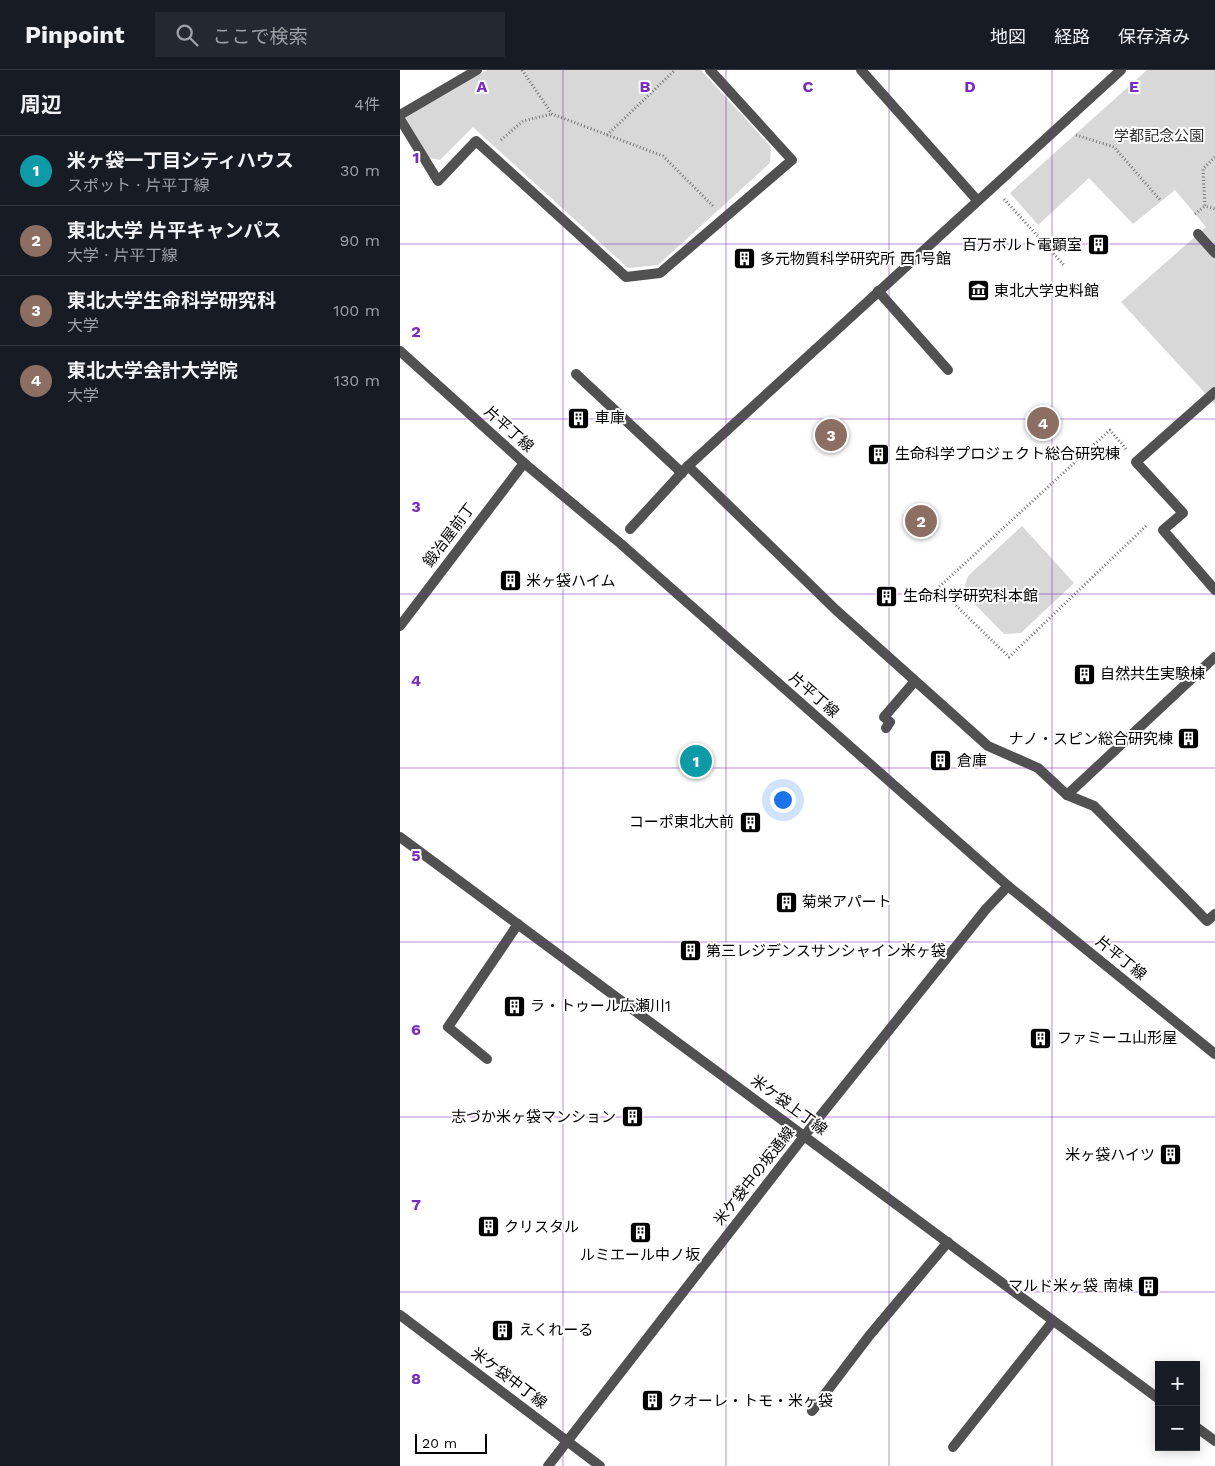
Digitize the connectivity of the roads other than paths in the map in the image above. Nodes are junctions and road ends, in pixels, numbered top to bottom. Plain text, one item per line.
1 (477, 70) edge
2 (710, 70) edge
3 (861, 70) edge
4 (1121, 70) edge
5 (400, 115) edge
6 (400, 119) edge
7 (977, 200) junction
8 (1198, 234) dead end
9 (1215, 253) edge
10 (878, 291) junction
11 (400, 351) edge
12 (948, 370) dead end
13 (576, 374) dead end
14 (1215, 392) edge
15 (524, 463) junction
16 (685, 470) junction
17 (630, 529) dead end
18 (1215, 590) edge
19 (400, 626) edge
20 (1215, 657) edge
21 (915, 681) junction
22 (886, 728) dead end
23 (1067, 794) junction
24 (400, 837) edge
25 (1008, 886) junction
26 (1215, 914) edge
27 (518, 924) junction
28 (1215, 1054) edge
29 (487, 1059) dead end
30 (804, 1135) junction
31 (948, 1242) junction
32 (400, 1315) edge
33 (1053, 1321) junction
34 (1155, 1396) edge
35 (812, 1412) dead end
36 (1200, 1430) edge
37 (567, 1441) junction
38 (1215, 1441) edge
39 (953, 1446) dead end
40 (548, 1466) edge
41 (600, 1466) edge

1 - 5 street
2 - 6 street
3 - 7 street
4 - 7 street
7 - 10 street
8 - 9 street
10 - 12 street
10 - 16 street
11 - 15 street, 片平丁線
13 - 16 street
14 - 18 street
15 - 19 street, 鍛冶屋前丁
15 - 25 street, 片平丁線
16 - 17 street
16 - 21 street
20 - 23 street
21 - 22 street
21 - 23 street
23 - 26 street
24 - 27 street, 米ケ袋上丁線
25 - 28 street, 片平丁線
25 - 30 street, 米ケ袋中の坂通線
27 - 29 street
27 - 30 street, 米ケ袋上丁線
30 - 31 street, 米ケ袋上丁線
30 - 37 street, 米ケ袋中の坂通線
31 - 33 street, 米ケ袋上丁線
31 - 35 street
32 - 37 street, 米ケ袋中丁線
33 - 34 street, 米ケ袋上丁線
33 - 39 street
36 - 38 street
37 - 40 street, 米ケ袋中の坂通線
37 - 41 street, 米ケ袋中丁線

